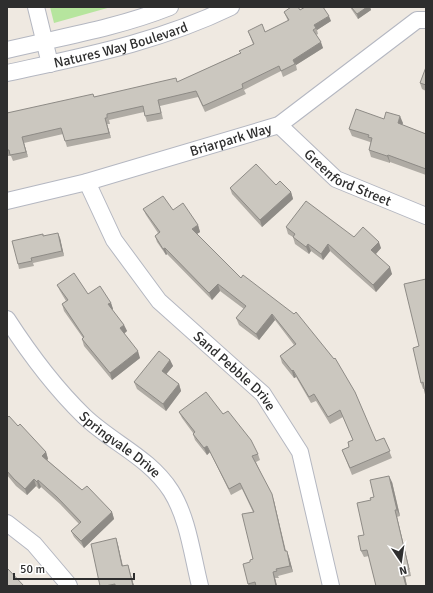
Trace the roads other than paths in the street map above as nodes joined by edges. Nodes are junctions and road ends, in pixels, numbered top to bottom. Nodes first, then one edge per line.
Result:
1 (36, 7) edge
2 (170, 7) edge
3 (231, 7) edge
4 (426, 20) edge
5 (44, 41) junction
6 (7, 50) edge
7 (50, 64) junction
8 (7, 73) edge
9 (279, 125) junction
10 (87, 182) junction
11 (7, 202) edge
12 (426, 216) edge
13 (7, 319) edge
14 (7, 523) edge
15 (69, 586) edge
16 (200, 586) edge
17 (331, 586) edge

1 - 5 street
2 - 5 street, Natures Way Boulevard
3 - 7 street, Natures Way Boulevard
4 - 9 street, Briarpark Way
5 - 6 street, Natures Way Boulevard
5 - 7 street
7 - 8 street, Natures Way Boulevard
9 - 10 street, Briarpark Way
9 - 12 street, Greenford Street
10 - 11 street, Briarpark Way
10 - 17 street, Sand Pebble Drive
13 - 16 street, Springvale Drive
14 - 15 street

